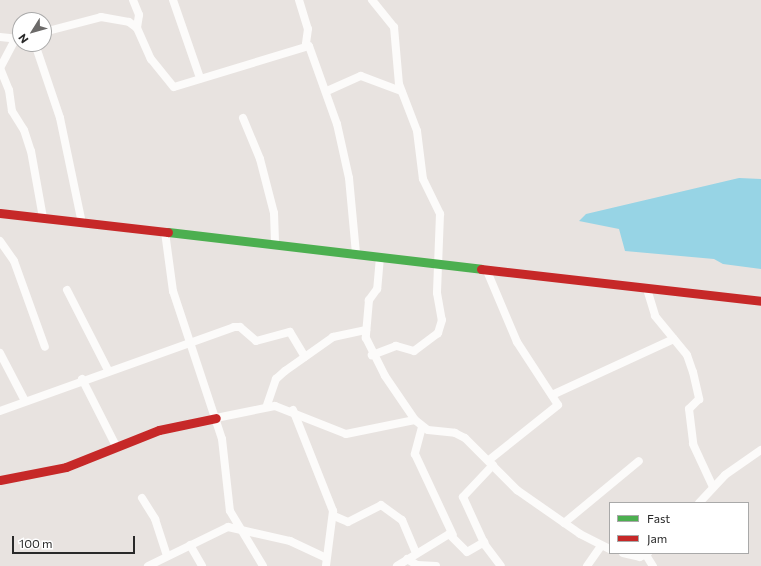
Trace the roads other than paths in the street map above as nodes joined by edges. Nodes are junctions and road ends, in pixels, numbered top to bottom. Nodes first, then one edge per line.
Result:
1 (133, 0) edge
2 (173, 0) edge
3 (299, 0) edge
4 (372, 0) edge
5 (137, 28) junction
6 (52, 30) edge
7 (0, 37) edge
8 (12, 38) edge
9 (306, 44) junction
10 (12, 49) edge
11 (37, 52) edge
12 (1, 72) edge
13 (200, 78) junction
14 (327, 91) junction
15 (401, 91) junction
16 (243, 118) dead end
17 (0, 213) edge
18 (43, 218) junction
19 (82, 223) junction
20 (166, 232) junction
21 (0, 242) edge
22 (274, 244) junction
23 (356, 254) junction
24 (380, 256) junction
25 (440, 266) junction
26 (487, 271) junction
27 (647, 289) junction
28 (67, 290) dead end
29 (761, 301) edge
30 (366, 330) junction
31 (674, 339) junction
32 (190, 342) junction
33 (45, 347) dead end
34 (0, 353) edge
35 (372, 355) junction
36 (304, 357) junction
37 (108, 370) junction
38 (82, 380) junction
39 (552, 395) junction
40 (25, 401) junction
41 (267, 405) junction
42 (293, 410) junction
43 (0, 411) edge
44 (216, 418) junction
45 (414, 420) junction
46 (422, 427) junction
47 (117, 448) junction
48 (761, 450) edge
49 (639, 461) dead end
50 (491, 463) junction
51 (0, 480) edge
52 (713, 487) junction
53 (142, 498) dead end
54 (700, 502) edge
55 (334, 516) junction
56 (564, 523) junction
57 (240, 530) junction
58 (453, 535) junction
59 (484, 542) junction
60 (190, 545) junction
61 (601, 546) junction
62 (609, 549) edge
63 (416, 553) junction
64 (647, 554) edge
65 (167, 556) junction
66 (324, 557) junction
67 (407, 559) junction
68 (148, 566) edge
69 (202, 566) edge
70 (263, 566) edge
71 (326, 566) edge
72 (397, 566) edge
73 (436, 566) edge
74 (501, 566) edge
75 (587, 566) edge
76 (653, 566) edge

1 - 5 street
2 - 13 street
3 - 9 street
4 - 15 street
5 - 6 street
5 - 13 street
7 - 8 street
9 - 13 street
9 - 14 street
10 - 12 street
11 - 19 street
12 - 18 street
14 - 15 street
14 - 23 street
15 - 25 street
16 - 22 street
17 - 18 street
18 - 19 street
19 - 20 street
20 - 22 street
20 - 32 street
21 - 33 street
22 - 23 street
23 - 24 street
24 - 25 street
24 - 30 street
25 - 26 street
25 - 35 street
26 - 27 street
26 - 39 street
27 - 29 street
27 - 31 street
28 - 37 street
30 - 35 street
30 - 36 street
31 - 39 street
31 - 52 street
32 - 36 street
32 - 37 street
32 - 44 street
34 - 40 street
35 - 45 street
36 - 41 street
37 - 38 street
38 - 40 street
38 - 47 street
39 - 50 street
40 - 43 street
41 - 42 street
41 - 44 street
42 - 45 street
42 - 55 street
44 - 47 street
44 - 57 street
45 - 46 street
46 - 50 street
46 - 58 street
47 - 51 street
48 - 52 street
49 - 56 street
50 - 56 street
50 - 59 street
52 - 54 street
53 - 65 street
55 - 63 street
55 - 66 street
56 - 61 street
57 - 60 street
57 - 66 street
57 - 70 street
58 - 59 street
58 - 63 street
59 - 74 street
60 - 65 street
60 - 69 street
61 - 62 street
61 - 75 street
63 - 67 street
64 - 76 street
65 - 68 street
66 - 71 street
67 - 72 street
67 - 73 street

